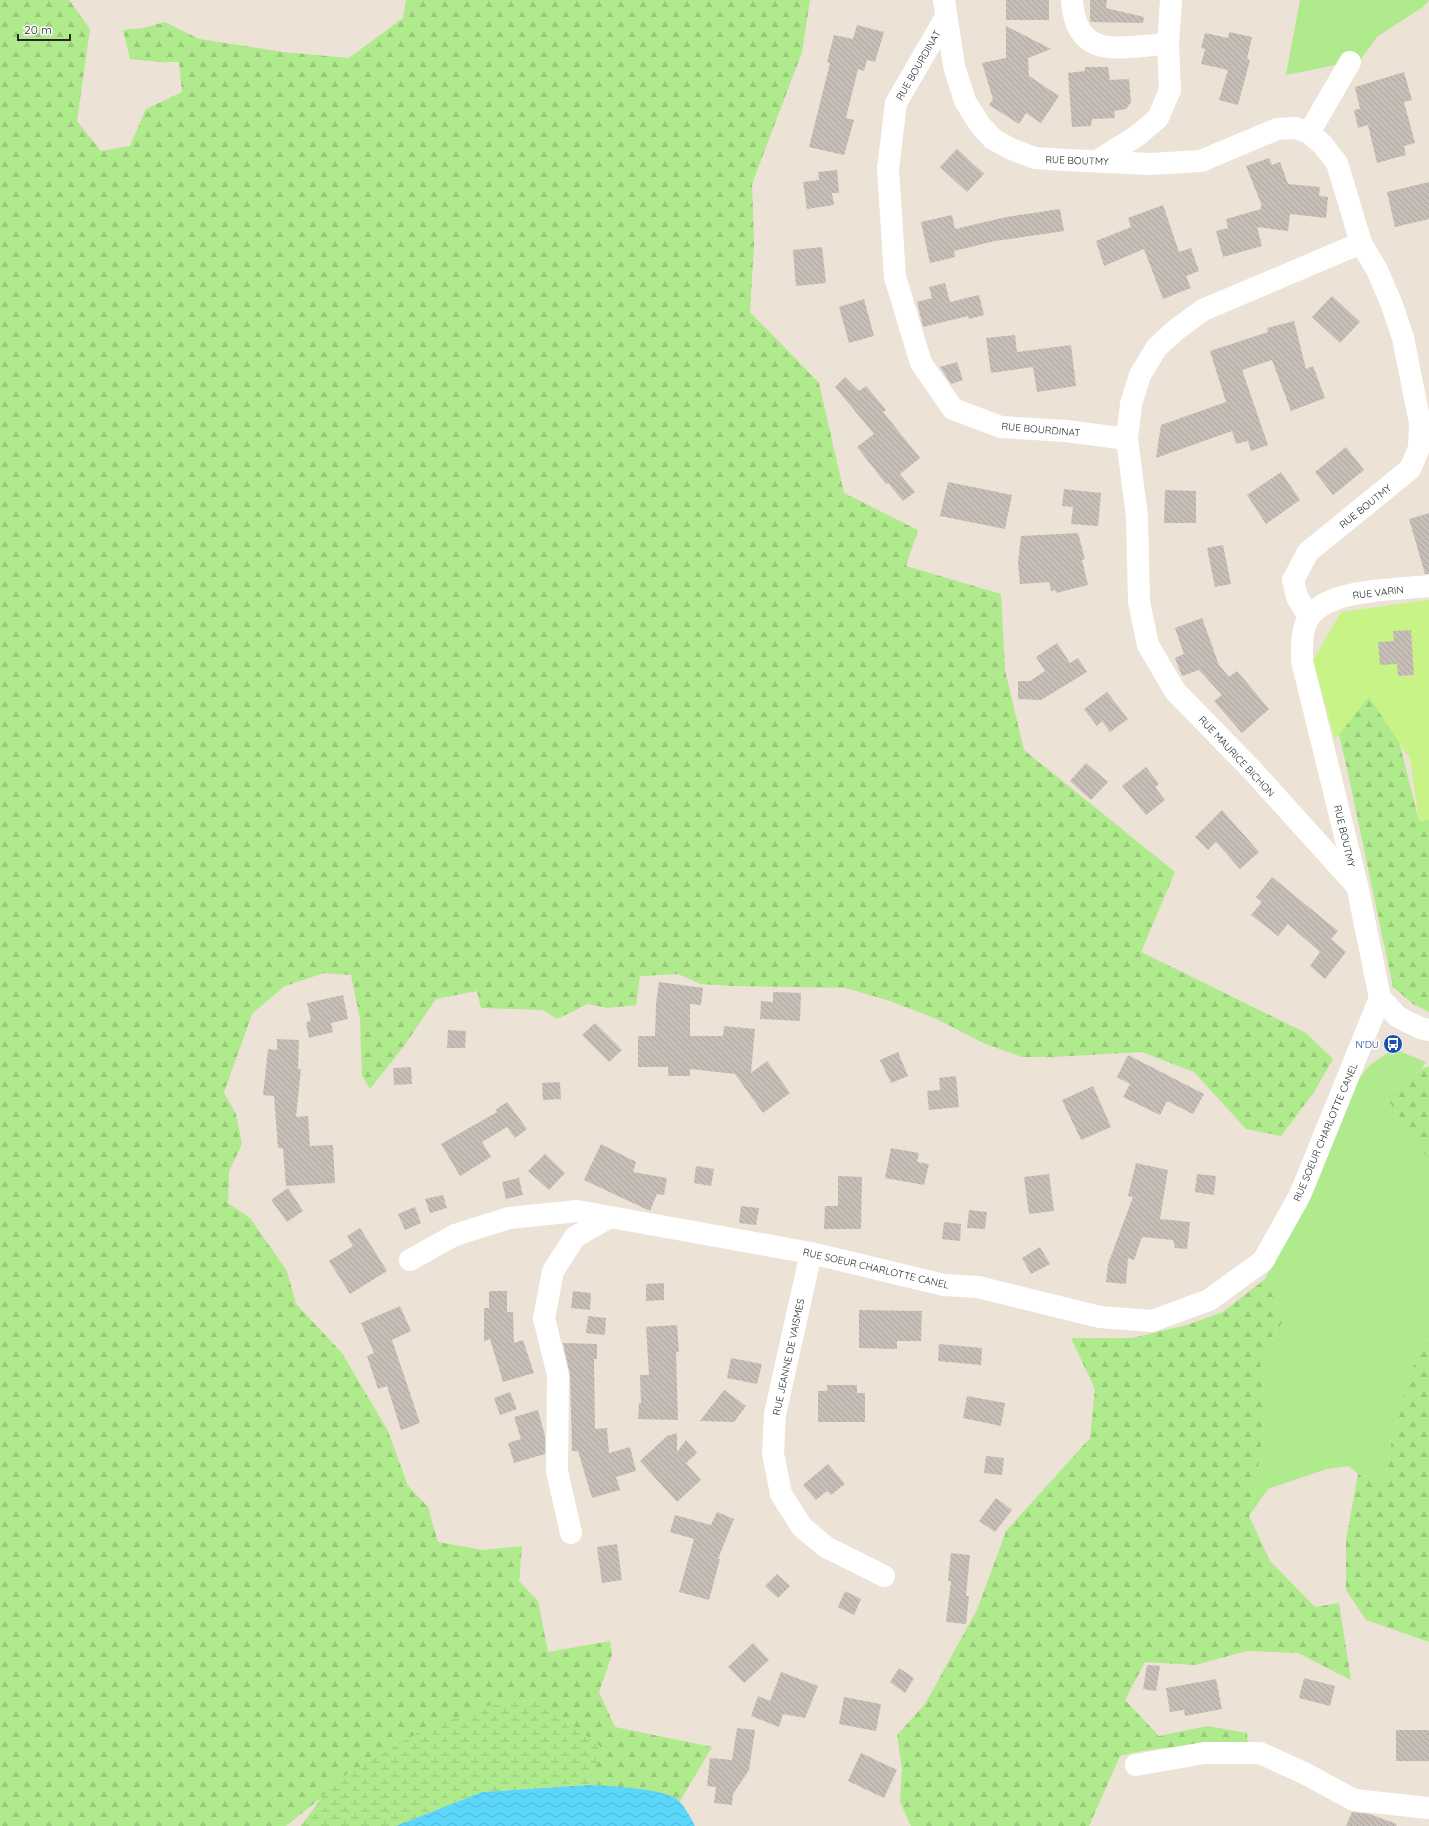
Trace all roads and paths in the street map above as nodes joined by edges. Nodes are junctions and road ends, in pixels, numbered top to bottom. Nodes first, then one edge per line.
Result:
1 (1072, 0) edge
2 (1171, 0) edge
3 (945, 9) edge
4 (1168, 44) junction
5 (1350, 62) dead end
6 (1309, 133) junction
7 (1097, 161) junction
8 (1360, 244) junction
9 (1128, 439) junction
10 (1429, 586) edge
11 (1310, 617) junction
12 (1357, 885) junction
13 (1380, 998) junction
14 (1429, 1030) edge
15 (610, 1217) junction
16 (811, 1253) junction
17 (410, 1260) dead end
18 (570, 1533) dead end
19 (884, 1576) dead end
20 (1136, 1765) dead end
21 (1429, 1808) edge

1 - 4 street
2 - 4 street
3 - 7 street, RUE BOUTMY
3 - 9 street, RUE BOURDINAT
4 - 7 street
5 - 6 street
6 - 7 street, RUE BOUTMY
6 - 8 street, RUE BOUTMY
8 - 9 street
8 - 11 street, RUE BOUTMY
9 - 12 street, RUE MAURICE BICHON
10 - 11 street, RUE VARIN
11 - 12 street, RUE BOUTMY
12 - 13 street
13 - 14 street
13 - 16 street, RUE SOEUR CHARLOTTE CANEL
15 - 16 street, RUE SOEUR CHARLOTTE CANEL
15 - 17 street, RUE SOEUR CHARLOTTE CANEL
15 - 18 street
16 - 19 street, RUE JEANNE DE VAISMES
20 - 21 street

